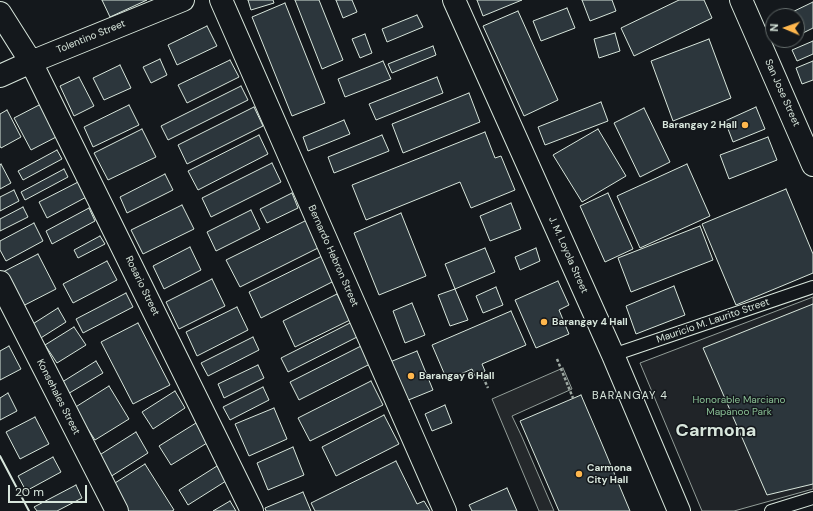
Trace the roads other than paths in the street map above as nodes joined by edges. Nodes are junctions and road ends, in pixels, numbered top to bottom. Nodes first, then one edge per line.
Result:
1 (183, 0) edge
2 (221, 0) edge
3 (454, 0) edge
4 (741, 0) edge
5 (0, 13) edge
6 (31, 62) junction
7 (0, 76) edge
8 (813, 165) edge
9 (0, 282) edge
10 (813, 287) edge
11 (613, 355) junction
12 (813, 498) edge
13 (117, 511) edge
14 (252, 511) edge
15 (445, 511) edge
16 (679, 511) edge
17 (771, 511) edge

1 - 6 street, Tolentino Street
2 - 15 street, Bernardo Hebron Street
3 - 11 street, J. M. Loyola Street
4 - 8 street, San Jose Street
5 - 6 street, Rosario Street
6 - 7 street, Tolentino Street
6 - 14 street, Rosario Street
9 - 13 street, Konsehales Street
10 - 11 lane, Mauricio M. Laurito Street
11 - 16 street, J. M. Loyola Street
12 - 17 lane

